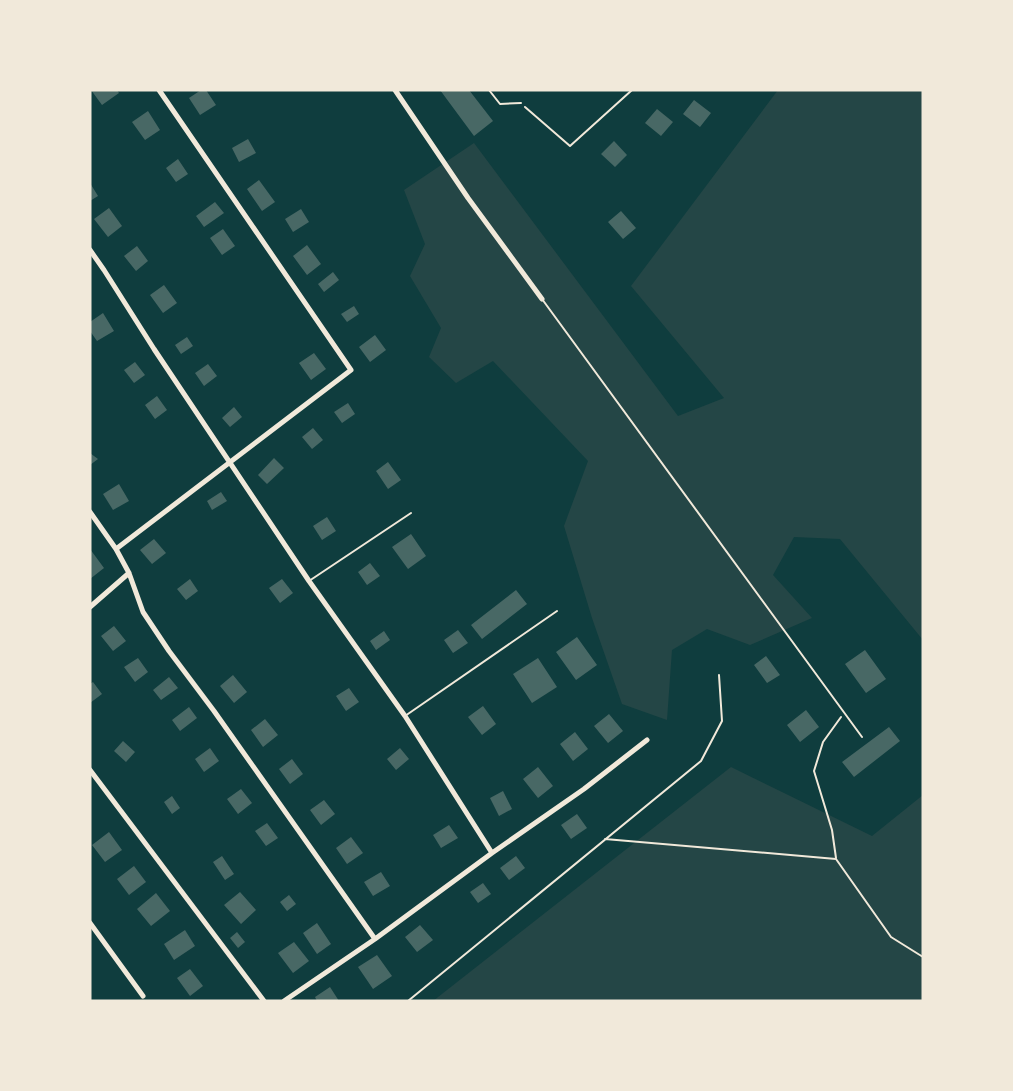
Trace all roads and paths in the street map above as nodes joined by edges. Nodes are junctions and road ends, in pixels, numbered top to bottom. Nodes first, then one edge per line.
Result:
1 (159, 90) edge
2 (395, 90) edge
3 (489, 90) edge
4 (632, 90) edge
5 (521, 103) joint
6 (90, 250) edge
7 (542, 299) joint
8 (230, 463) junction
9 (90, 512) edge
10 (411, 513) dead end
11 (116, 549) junction
12 (129, 573) junction
13 (309, 581) junction
14 (90, 607) edge
15 (556, 612) dead end
16 (719, 675) dead end
17 (844, 713) junction
18 (405, 716) junction
19 (862, 737) dead end
20 (647, 741) dead end
21 (90, 770) edge
22 (605, 839) junction
23 (492, 853) junction
24 (836, 859) junction
25 (90, 923) edge
26 (375, 939) junction
27 (923, 957) edge
28 (143, 996) dead end
29 (264, 1001) edge
30 (284, 1001) edge
31 (408, 1001) edge

1 - 8 street
2 - 7 street
3 - 5 lane
4 - 5 path
6 - 8 street
7 - 17 lane
8 - 11 street
8 - 13 street
9 - 11 street
10 - 13 lane
11 - 12 street
12 - 14 street
12 - 26 street
13 - 18 street
15 - 18 lane
16 - 22 path
17 - 19 lane
17 - 24 path
18 - 23 street
20 - 23 street
21 - 29 street
22 - 24 path
22 - 31 path
23 - 26 street
24 - 27 path
25 - 28 street
26 - 30 street

